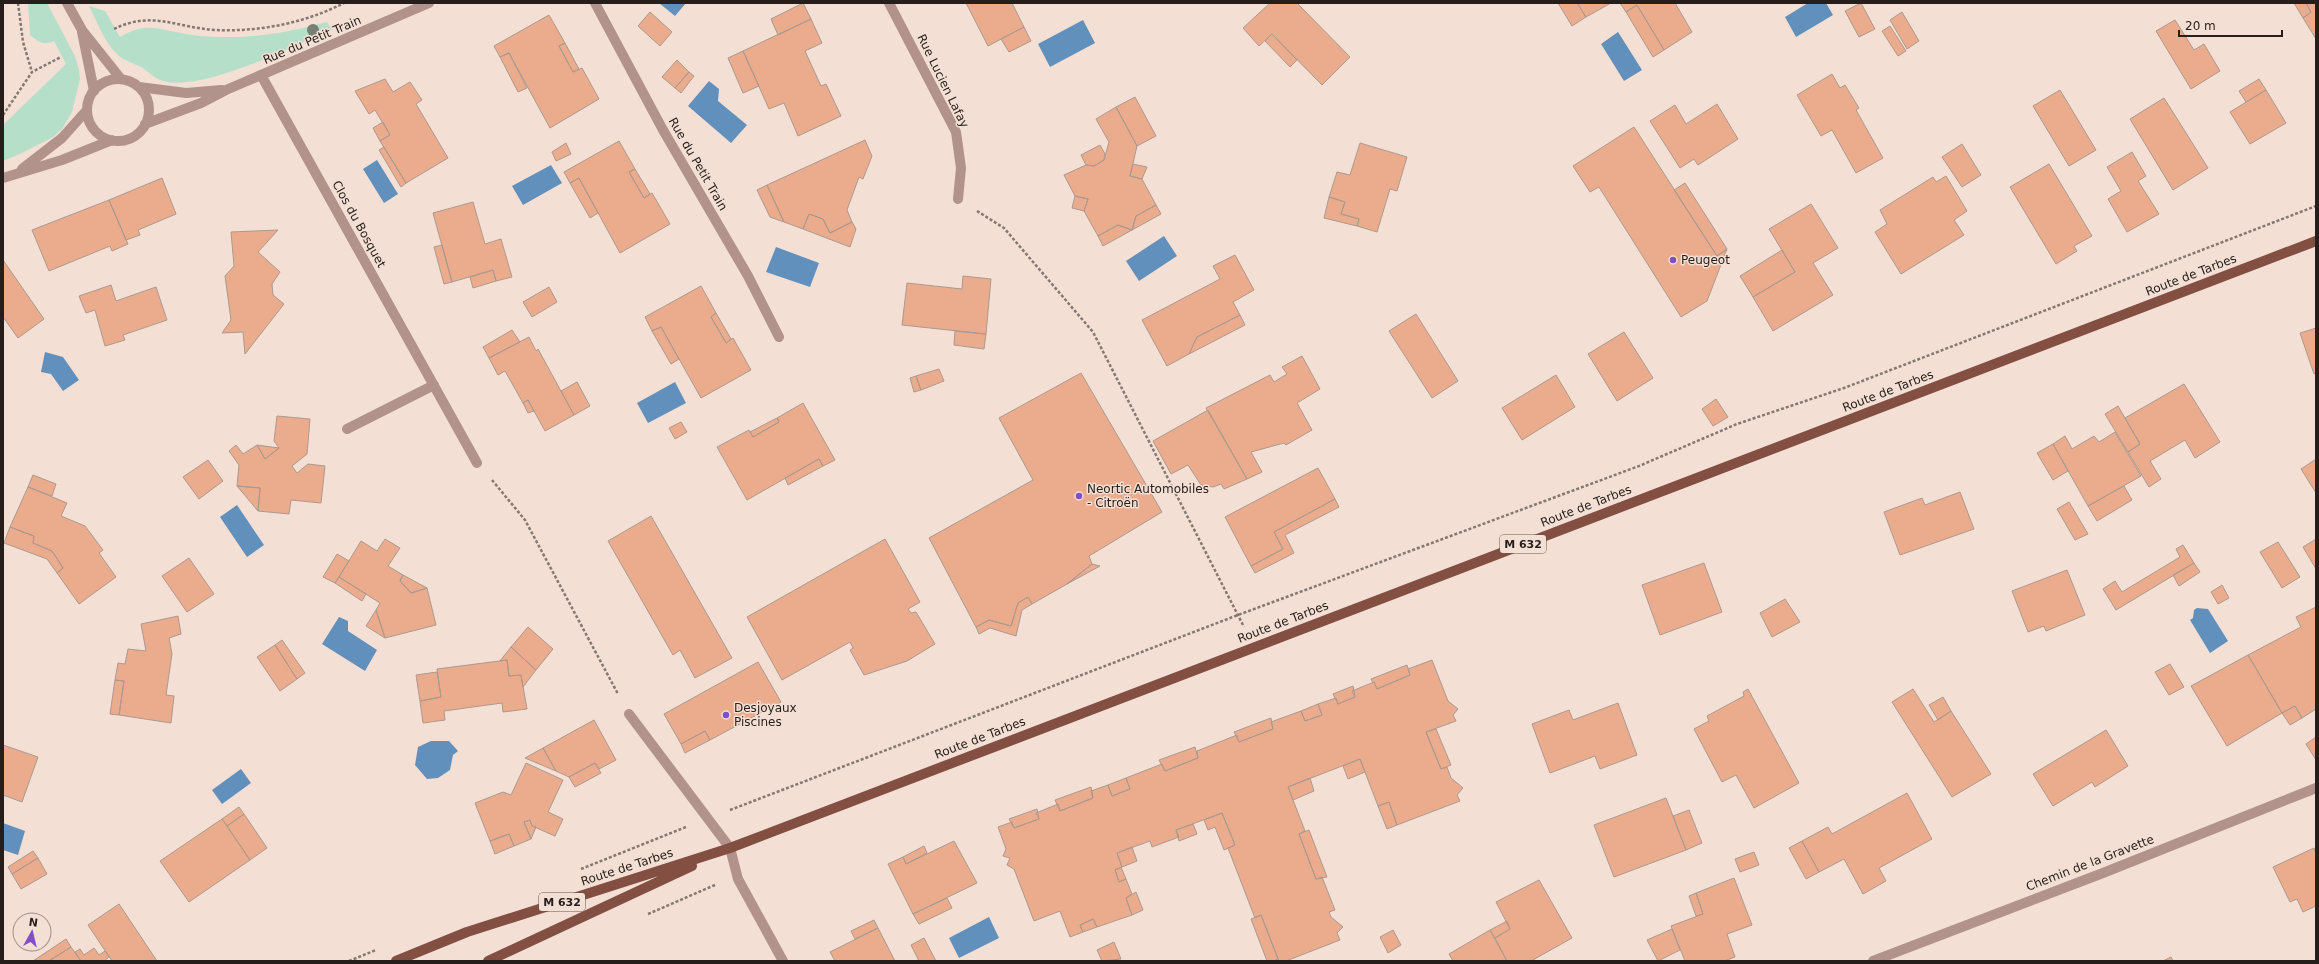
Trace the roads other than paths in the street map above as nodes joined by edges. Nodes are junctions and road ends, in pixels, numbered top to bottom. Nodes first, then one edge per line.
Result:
1 (67, 3) edge
2 (429, 3) edge
3 (595, 3) edge
4 (889, 3) edge
5 (82, 30) junction
6 (261, 75) junction
7 (121, 79) junction
8 (139, 87) junction
9 (226, 90) junction
10 (94, 91) junction
11 (87, 110) junction
12 (145, 124) junction
13 (112, 140) junction
14 (19, 172) junction
15 (3, 178) edge
16 (958, 199) road end
17 (2316, 241) edge
18 (779, 337) dead end
19 (434, 385) junction
20 (347, 429) dead end
21 (477, 463) road end
22 (629, 714) road end
23 (2316, 788) edge
24 (730, 848) junction
25 (396, 961) edge
26 (488, 961) edge
27 (783, 961) edge
28 (1873, 961) edge

1 - 5 street
2 - 6 street, Rue du Petit Train
3 - 18 street, Rue du Petit Train
4 - 16 street, Rue Lucien Lafay
5 - 7 street
5 - 10 street
6 - 9 street, Rue du Petit Train
6 - 19 street, Clos du Bosquet
7 - 8 street
7 - 10 street
8 - 9 street, Rue du Petit Train
8 - 12 street
9 - 12 street, Rue du Petit Train
10 - 11 street
11 - 13 street
11 - 14 street
12 - 13 street
13 - 14 street
14 - 15 street
17 - 24 main road, Route de Tarbes / M 632
19 - 20 street
19 - 21 street, Clos du Bosquet
22 - 24 street
23 - 28 street, Chemin de la Gravette
24 - 25 main road, Route de Tarbes / M 632
24 - 26 main road, Route de Tarbes / M 632
24 - 27 street

